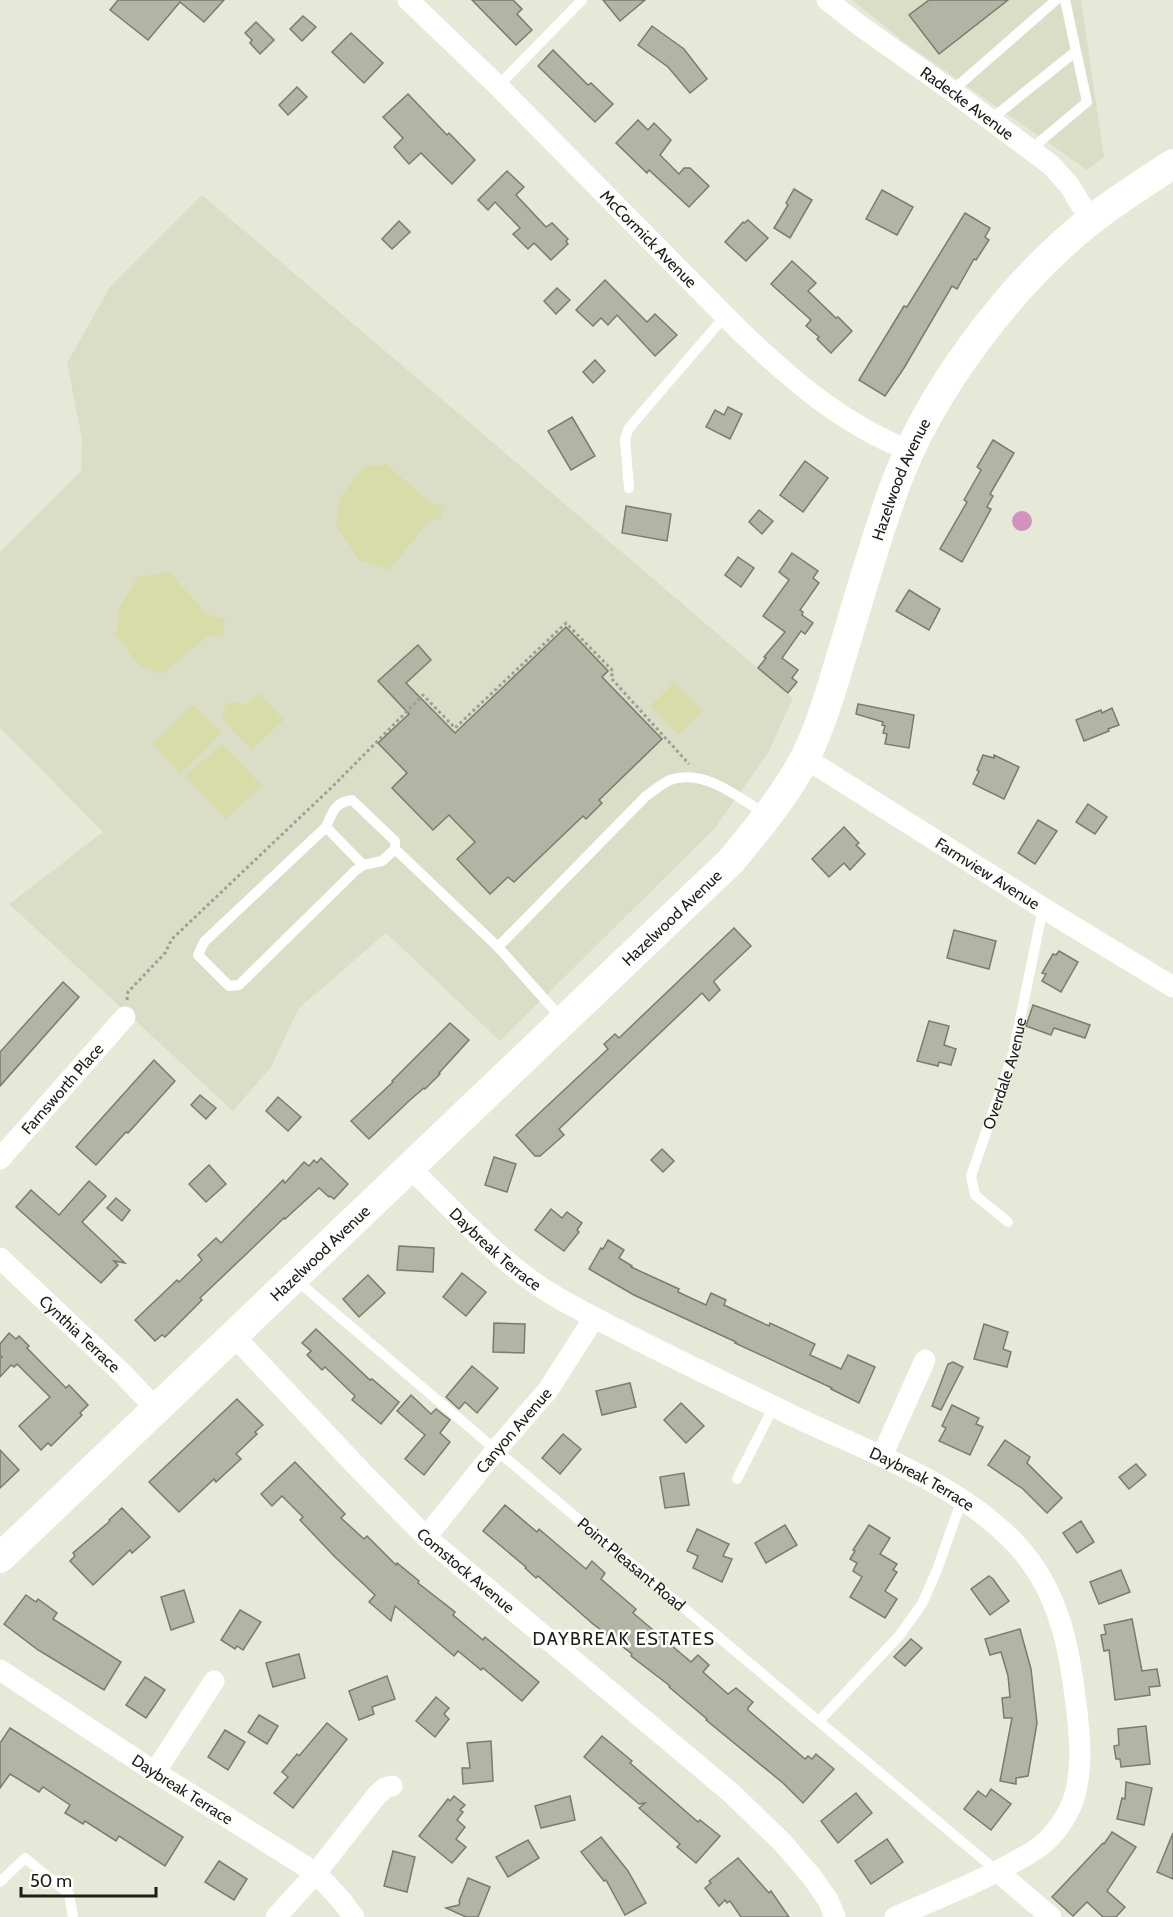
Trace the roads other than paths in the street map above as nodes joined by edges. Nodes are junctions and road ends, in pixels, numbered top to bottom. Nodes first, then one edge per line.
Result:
1 (582, 0) edge
2 (1065, 0) edge
3 (833, 1) edge
4 (1049, 2) edge
5 (419, 4) edge
6 (1075, 52) junction
7 (498, 86) junction
8 (952, 91) junction
9 (990, 120) junction
10 (1031, 149) junction
11 (1173, 164) edge
12 (1091, 221) junction
13 (726, 315) junction
14 (910, 451) junction
15 (629, 488) dead end
16 (805, 758) junction
17 (768, 816) junction
18 (326, 826) junction
19 (395, 849) junction
20 (363, 865) junction
21 (1042, 908) junction
22 (498, 947) junction
23 (1173, 987) edge
24 (125, 1017) road end
25 (563, 1020) junction
26 (0, 1159) edge
27 (410, 1168) junction
28 (1008, 1222) dead end
29 (0, 1258) edge
30 (295, 1279) junction
31 (594, 1318) junction
32 (234, 1336) junction
33 (926, 1360) dead end
34 (774, 1406) junction
35 (157, 1410) junction
36 (496, 1450) junction
37 (882, 1456) junction
38 (737, 1479) dead end
39 (962, 1499) junction
40 (426, 1537) junction
41 (0, 1558) edge
42 (0, 1670) edge
43 (214, 1681) dead end
44 (820, 1720) junction
45 (155, 1772) junction
46 (392, 1786) dead end
47 (998, 1872) junction
48 (316, 1873) junction
49 (0, 1882) edge
50 (74, 1917) edge
51 (276, 1917) edge
52 (354, 1917) edge
53 (835, 1917) edge
54 (895, 1917) edge
55 (1051, 1917) edge

1 - 7 lane
2 - 6 lane
3 - 8 street, Radecke Avenue
4 - 8 lane
5 - 7 street, McCormick Avenue
6 - 9 lane
6 - 10 lane
7 - 13 street, McCormick Avenue
8 - 9 street, Radecke Avenue
9 - 10 street, Radecke Avenue
10 - 12 street, Radecke Avenue
11 - 12 street, Hazelwood Avenue
12 - 14 street, Hazelwood Avenue
13 - 14 street, McCormick Avenue
13 - 15 lane
14 - 16 street, Hazelwood Avenue
16 - 17 street, Hazelwood Avenue
16 - 21 street, Farmview Avenue
17 - 22 lane
17 - 25 street, Hazelwood Avenue
18 - 19 lane
18 - 20 lane
18 - 20 lane
19 - 20 lane
19 - 22 lane
21 - 23 street, Farmview Avenue
21 - 28 lane, Overdale Avenue
22 - 25 lane
24 - 26 street, Farnsworth Place
25 - 27 street, Hazelwood Avenue
27 - 30 street, Hazelwood Avenue
27 - 31 street, Daybreak Terrace
29 - 35 street, Cynthia Terrace
30 - 32 street, Hazelwood Avenue
30 - 36 lane, Point Pleasant Road
31 - 34 street, Daybreak Terrace
31 - 36 street, Canyon Avenue
32 - 35 street, Hazelwood Avenue
32 - 40 street, Comstock Avenue
33 - 37 street
34 - 37 street, Daybreak Terrace
34 - 38 lane
35 - 41 street, Hazelwood Avenue
36 - 40 street, Canyon Avenue
36 - 44 lane, Point Pleasant Road
37 - 39 street, Daybreak Terrace
39 - 44 lane
39 - 47 street, Daybreak Terrace
40 - 53 street, Comstock Avenue
42 - 45 street, Daybreak Terrace
43 - 45 street
44 - 47 lane, Point Pleasant Road
45 - 48 street, Daybreak Terrace
46 - 48 street
47 - 54 street, Daybreak Terrace
47 - 55 street, Point Pleasant Road
48 - 51 street
48 - 52 street, Daybreak Terrace
49 - 50 lane

